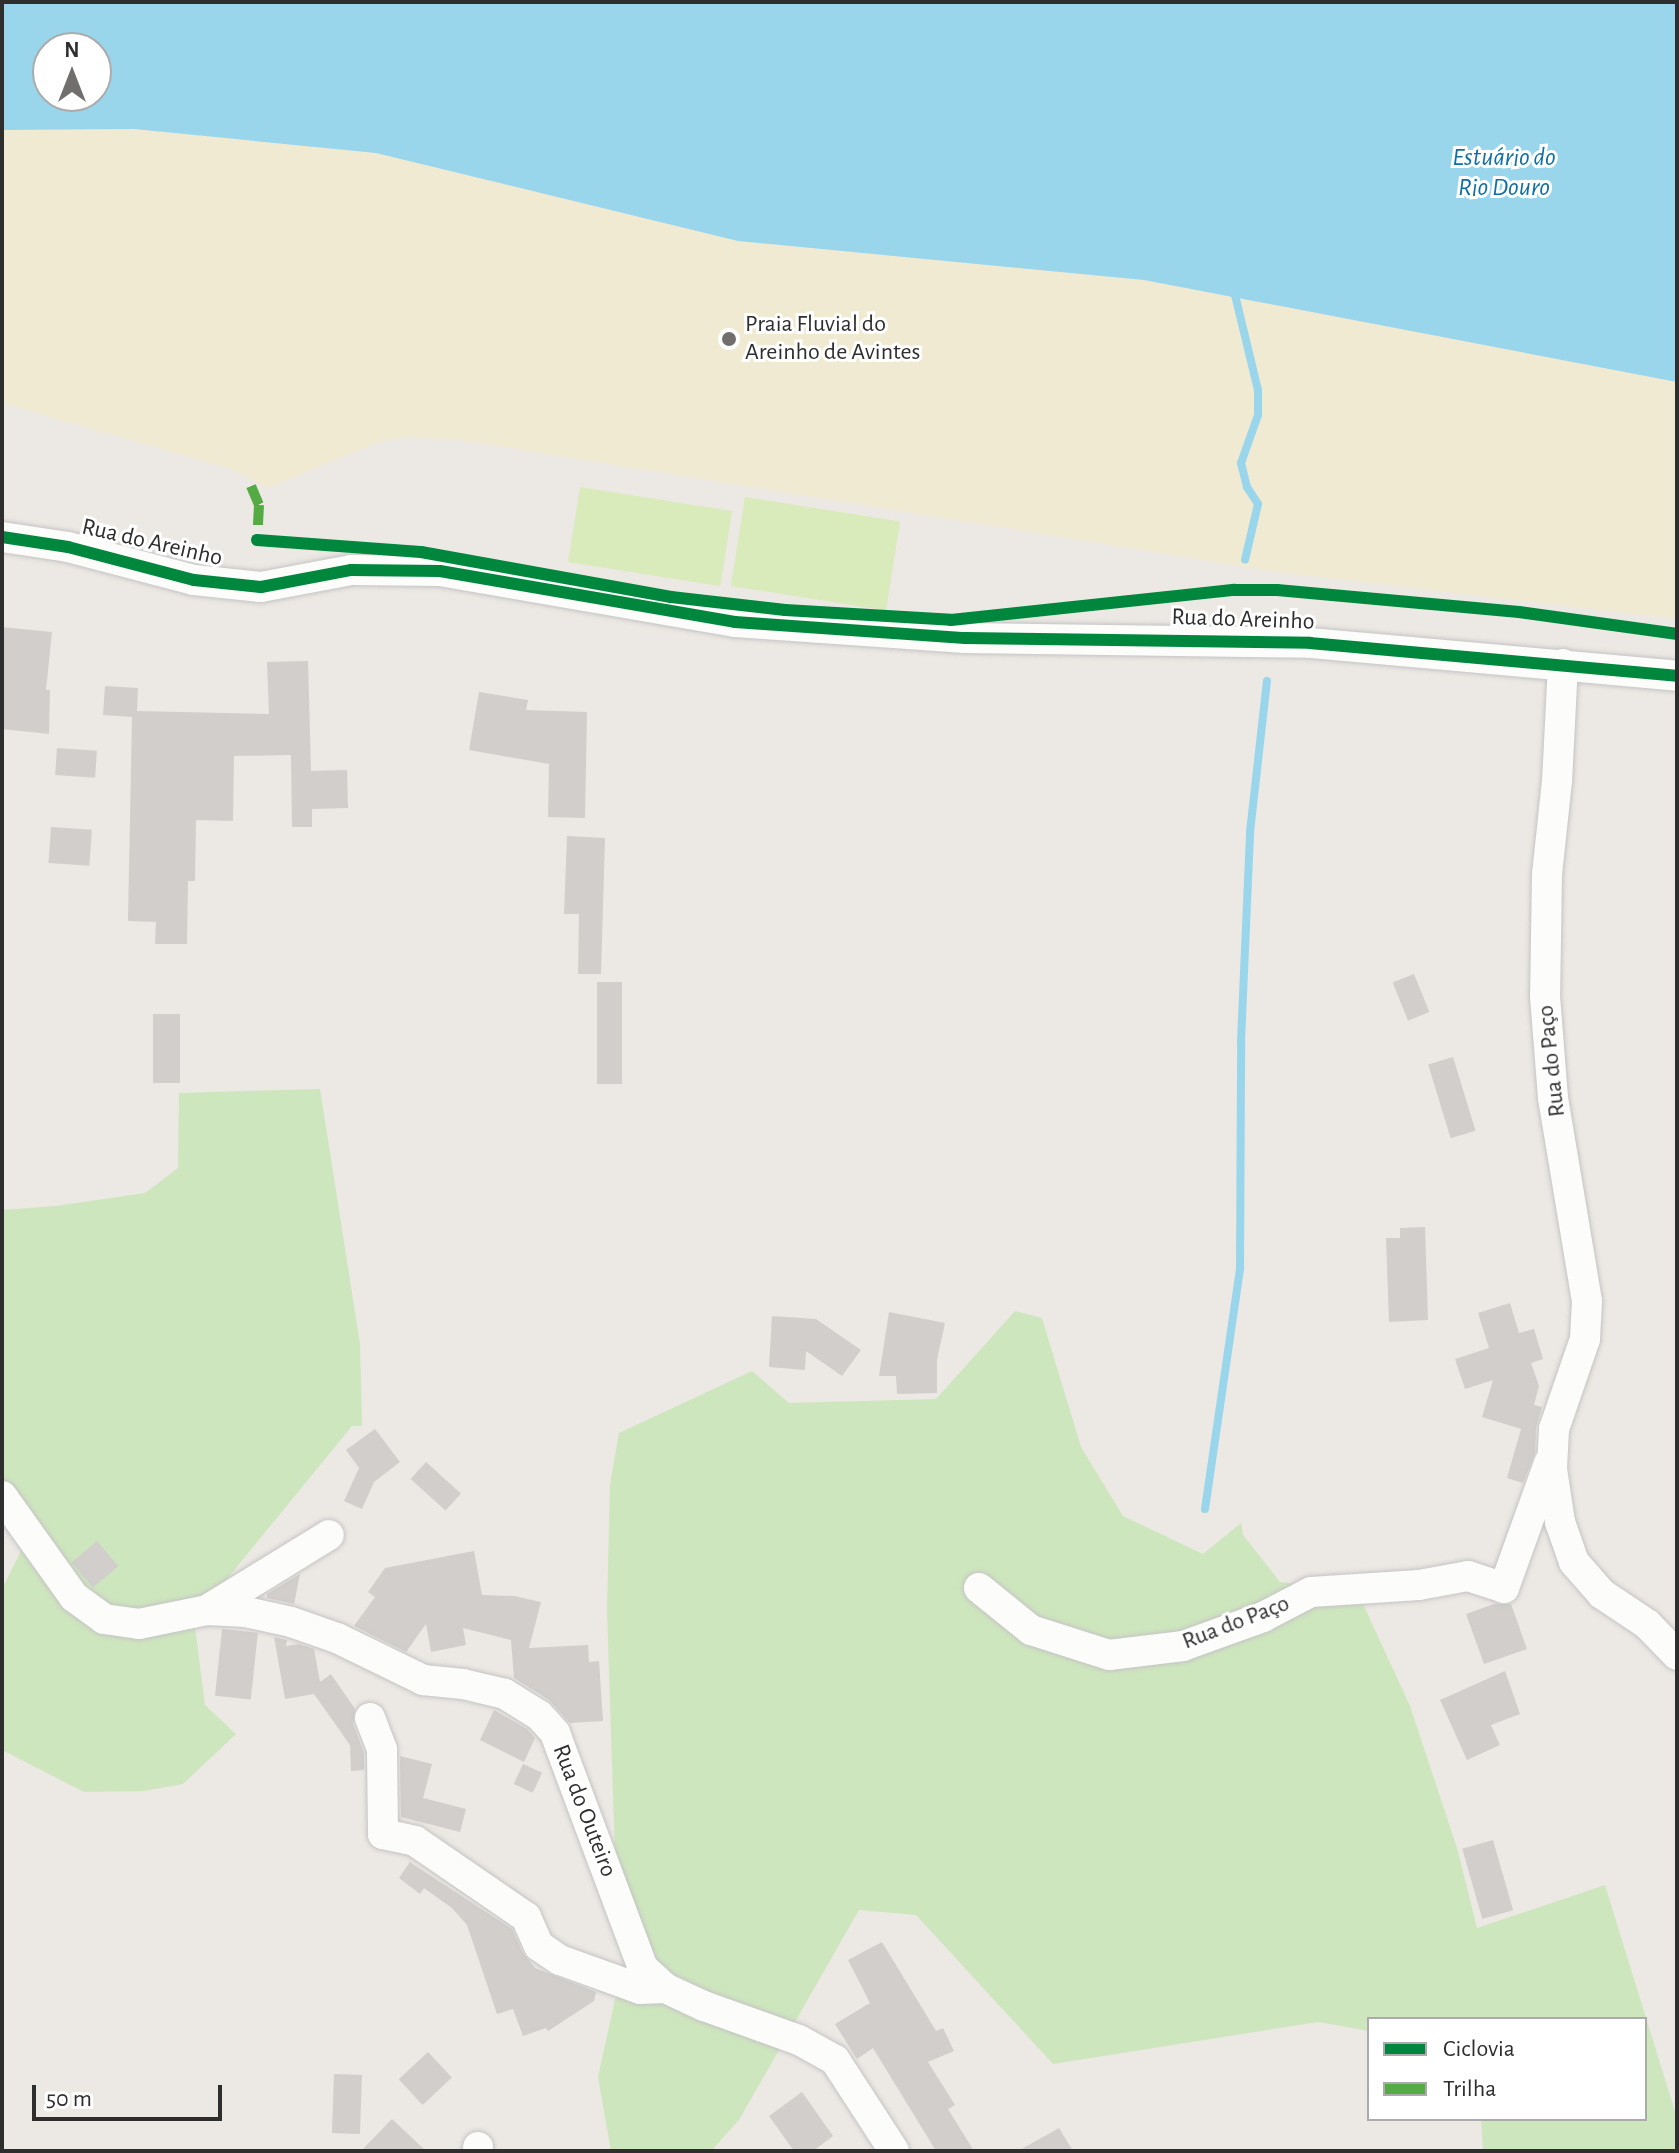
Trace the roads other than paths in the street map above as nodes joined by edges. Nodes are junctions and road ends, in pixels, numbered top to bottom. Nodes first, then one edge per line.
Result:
1 (2, 537) edge
2 (1563, 664) junction
3 (1677, 676) edge
4 (1553, 1450) junction
5 (2, 1496) edge
6 (329, 1535) dead end
7 (979, 1588) dead end
8 (207, 1610) junction
9 (1677, 1655) edge
10 (370, 1718) dead end
11 (665, 1988) junction
12 (894, 2151) edge

1 - 2 street, Rua do Areinho
2 - 3 street, Rua do Areinho
2 - 4 street, Rua do Paço
4 - 7 street, Rua do Paço
4 - 9 street, Rua do Paço
5 - 8 street, Rua do Outeiro
6 - 8 street
8 - 11 street, Rua do Outeiro
10 - 11 street, Rua do Outeiro
11 - 12 street, Rua do Outeiro

